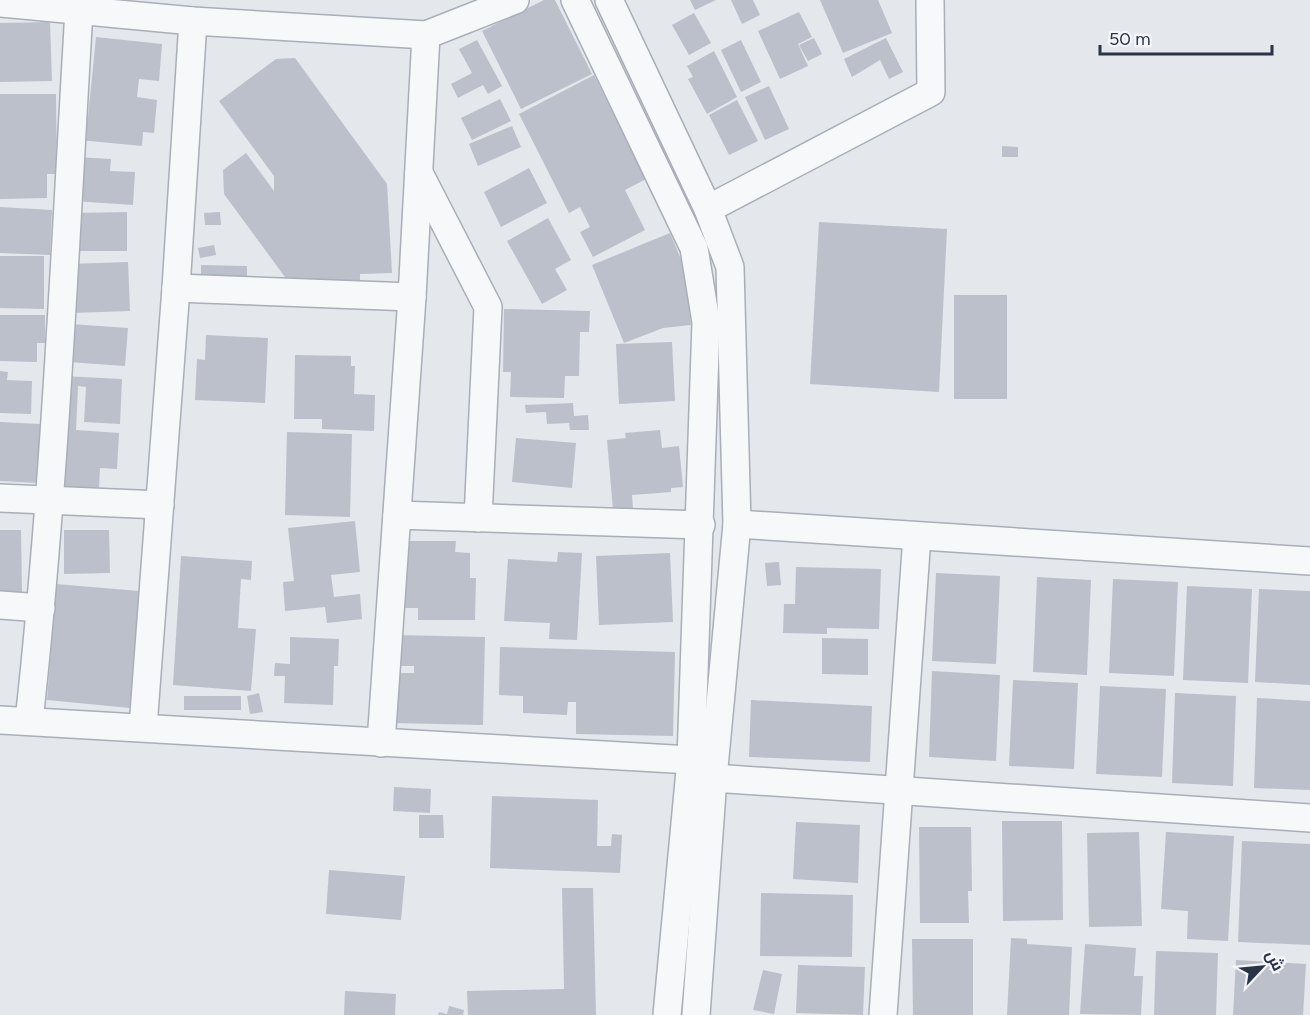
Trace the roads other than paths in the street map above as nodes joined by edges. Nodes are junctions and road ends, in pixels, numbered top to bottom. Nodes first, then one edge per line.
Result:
1 (515, 0) edge
2 (575, 0) edge
3 (609, 0) edge
4 (930, 0) edge
5 (0, 3) edge
6 (79, 10) junction
7 (193, 21) junction
8 (426, 35) junction
9 (419, 172) junction
10 (708, 209) junction
11 (176, 288) junction
12 (412, 297) junction
13 (0, 498) edge
14 (50, 501) junction
15 (160, 505) junction
16 (397, 515) junction
17 (478, 518) junction
18 (737, 524) junction
19 (700, 525) junction
20 (917, 536) junction
21 (1310, 561) edge
22 (0, 606) edge
23 (41, 608) junction
24 (0, 720) edge
25 (29, 722) junction
26 (143, 727) junction
27 (381, 743) junction
28 (691, 760) junction
29 (713, 778) junction
30 (899, 790) junction
31 (1310, 818) edge
32 (667, 1015) edge
33 (696, 1015) edge
34 (883, 1015) edge

1 - 8 street
2 - 19 street
3 - 10 street
4 - 10 street
5 - 6 street
6 - 7 street
6 - 14 street
7 - 8 street
7 - 11 street
8 - 9 street
9 - 12 street
9 - 17 street
10 - 18 street
11 - 12 street
11 - 15 street
12 - 16 street
13 - 14 street
14 - 15 street
14 - 23 street
15 - 26 street
16 - 17 street
16 - 27 street
17 - 19 street
18 - 20 street
18 - 29 street
19 - 28 street
20 - 21 street
20 - 30 street
22 - 23 street
23 - 25 street
24 - 25 street
25 - 26 street
26 - 27 street
27 - 28 street
28 - 32 street
29 - 30 street
29 - 33 street
30 - 31 street
30 - 34 street

